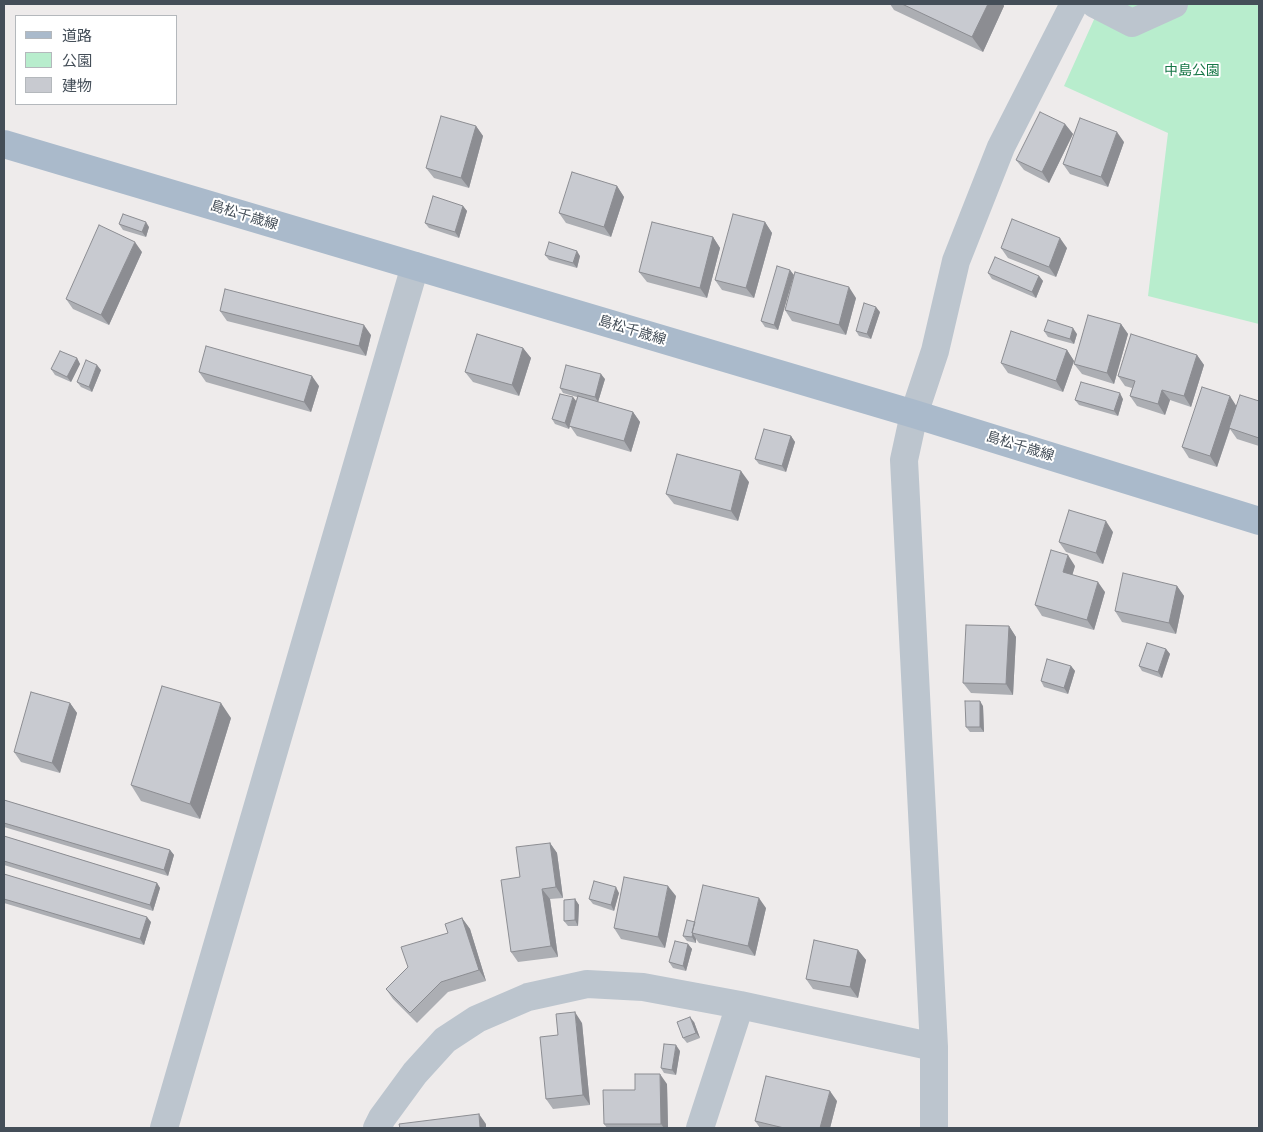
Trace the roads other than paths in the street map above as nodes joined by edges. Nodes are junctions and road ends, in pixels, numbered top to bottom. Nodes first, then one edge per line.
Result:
1 (1074, 4) edge
2 (1096, 4) edge
3 (1174, 4) edge
4 (4, 144) edge
5 (415, 266) junction
6 (914, 414) junction
7 (1259, 521) edge
8 (740, 1005) junction
9 (934, 1048) junction
10 (164, 1128) edge
11 (377, 1128) edge
12 (700, 1128) edge
13 (934, 1128) edge

1 - 6 street
2 - 3 street
4 - 5 main road, 島松千歳線
5 - 6 main road, 島松千歳線
5 - 10 street
6 - 7 main road, 島松千歳線
6 - 9 street
8 - 9 street
8 - 11 street
8 - 12 street
9 - 13 street

